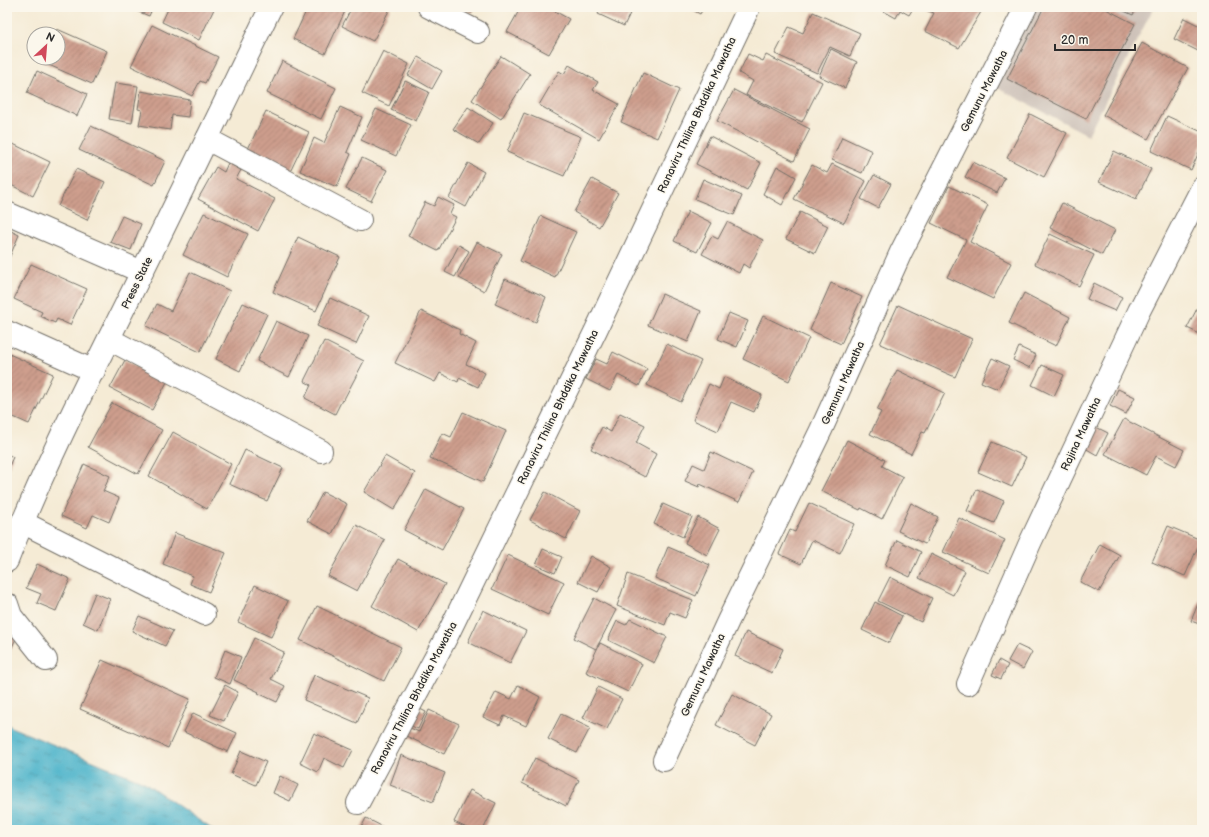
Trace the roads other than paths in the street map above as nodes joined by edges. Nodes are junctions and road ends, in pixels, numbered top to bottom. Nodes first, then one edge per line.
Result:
1 (270, 7) edge
2 (429, 7) edge
3 (748, 7) edge
4 (1026, 7) edge
5 (478, 32) dead end
6 (207, 139) junction
7 (1202, 188) edge
8 (7, 213) edge
9 (360, 220) dead end
10 (142, 272) junction
11 (7, 332) edge
12 (109, 339) junction
13 (94, 371) junction
14 (321, 451) dead end
15 (22, 522) junction
16 (7, 561) edge
17 (8, 612) edge
18 (204, 614) dead end
19 (46, 660) dead end
20 (968, 684) dead end
21 (664, 760) dead end
22 (358, 803) dead end

1 - 6 street, Press State
2 - 5 street
3 - 22 street, Ranaviru Thilina Bhddika Mawatha
4 - 21 street, Gemunu Mawatha
6 - 9 street
6 - 10 street, Press State
7 - 20 street, Rajina Mawatha
8 - 10 street
10 - 12 street, Press State
11 - 13 street
12 - 13 street, Press State
12 - 14 street
13 - 15 street, Press State
15 - 16 street, Press State
15 - 18 street
17 - 19 street

